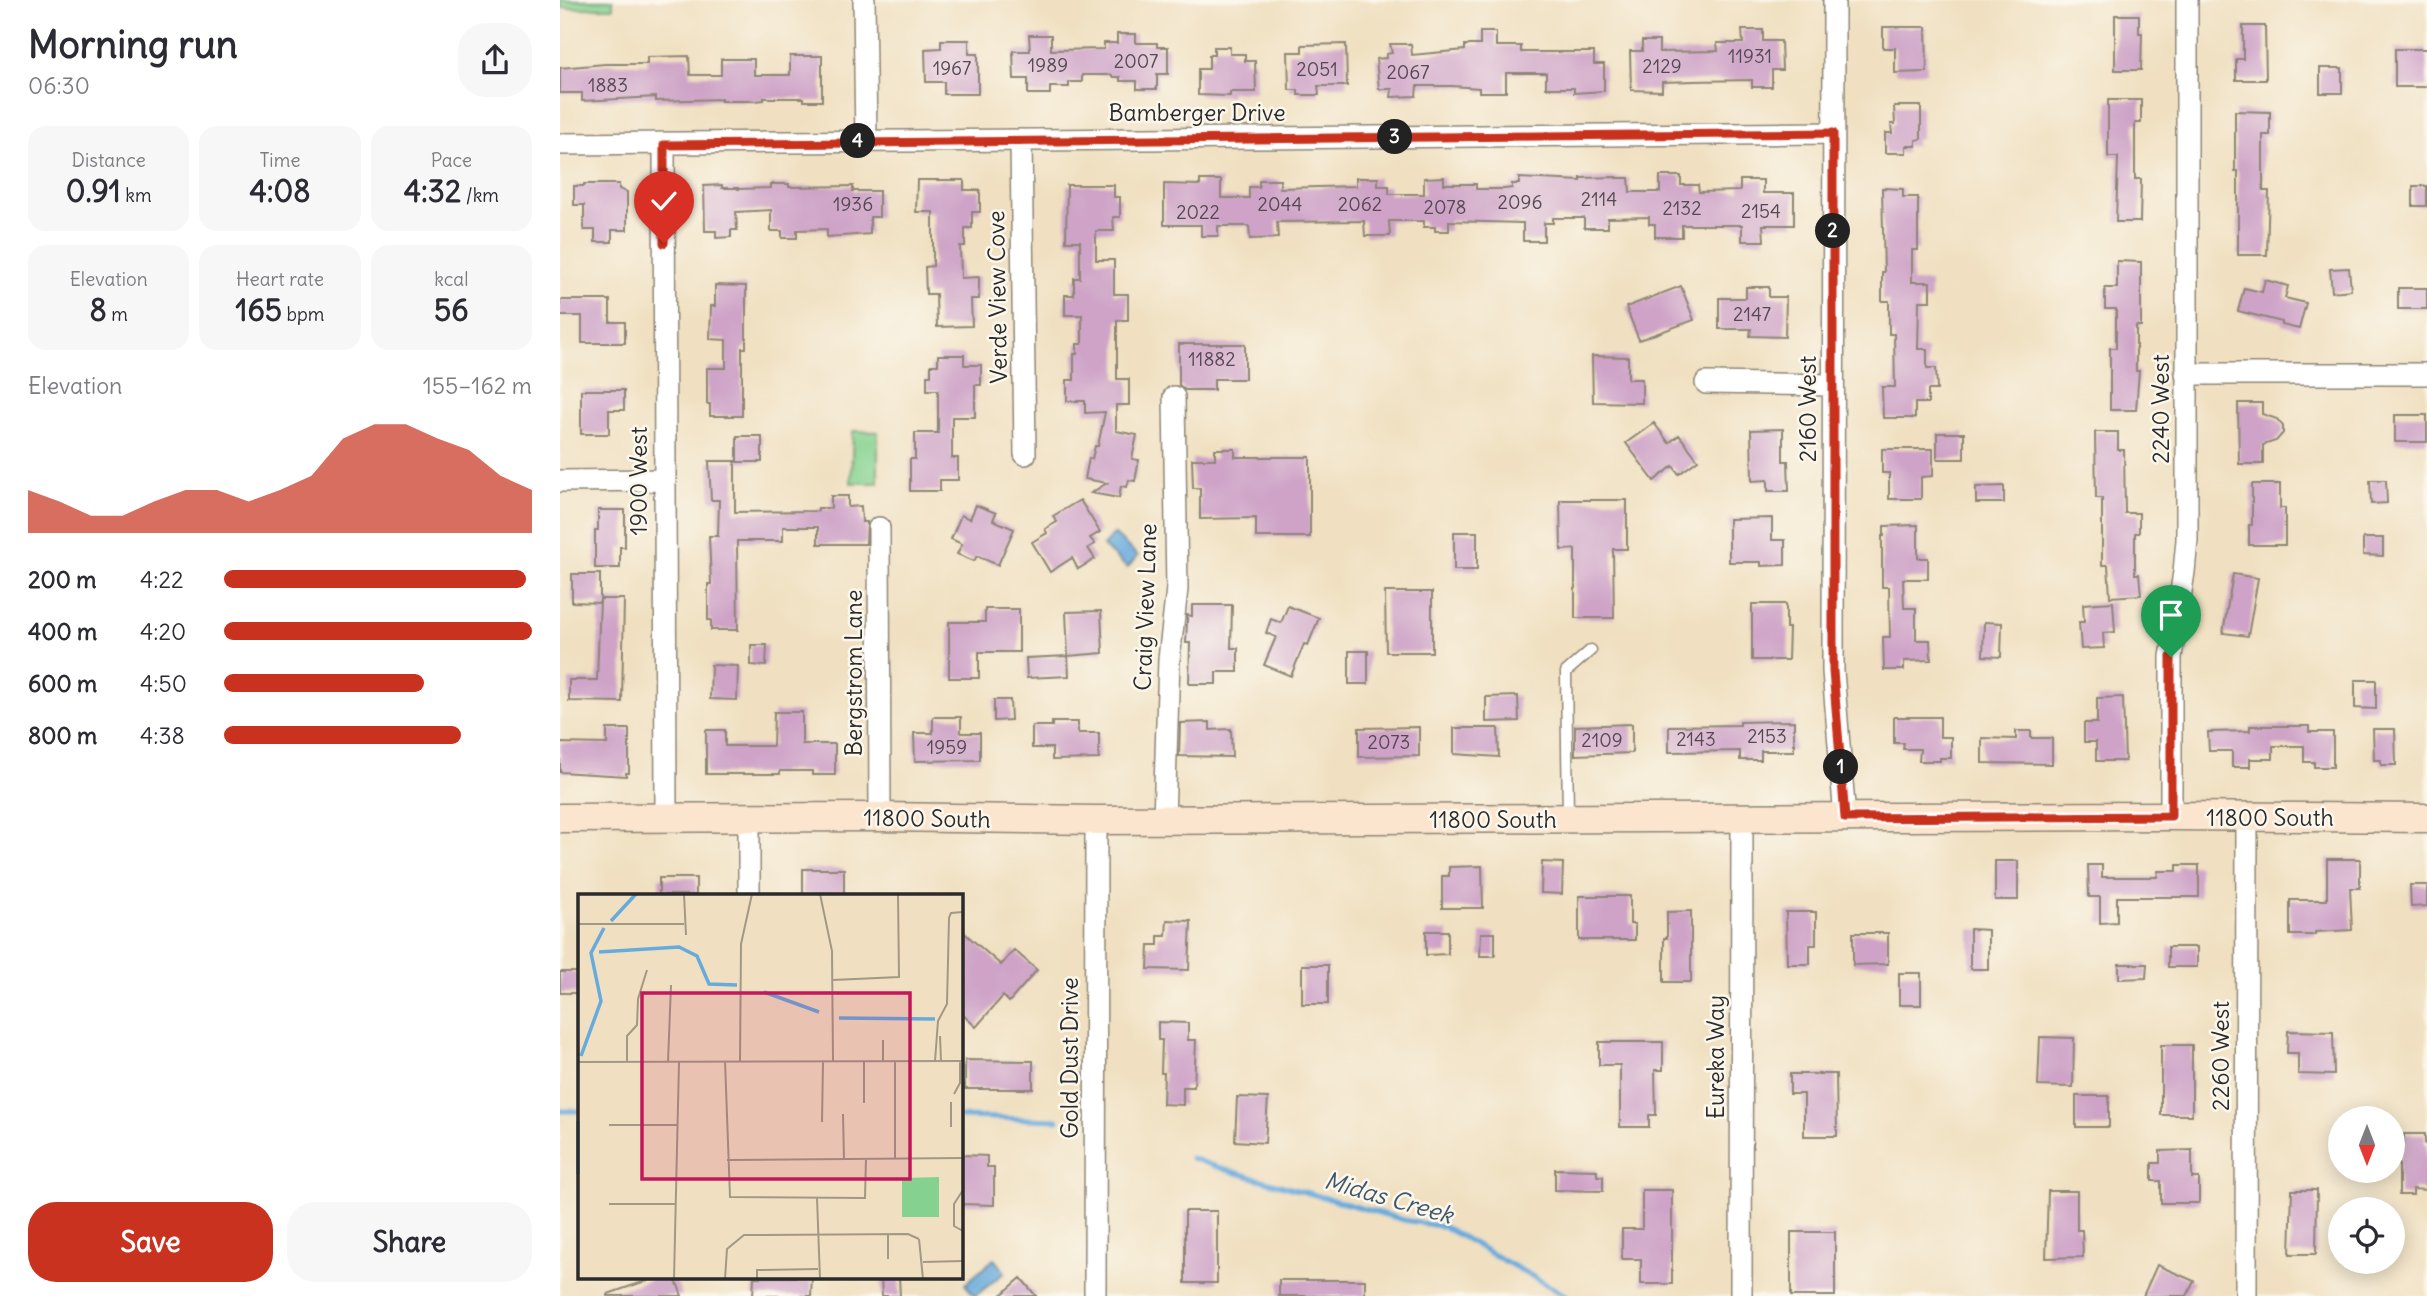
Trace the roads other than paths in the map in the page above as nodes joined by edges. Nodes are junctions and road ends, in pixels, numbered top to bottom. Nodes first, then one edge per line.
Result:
1 (864, 0) edge
2 (1834, 0) edge
3 (2187, 0) edge
4 (1833, 133) junction
5 (1021, 140) junction
6 (866, 141) junction
7 (560, 144) edge
8 (664, 145) junction
9 (2186, 374) junction
10 (2427, 374) edge
11 (1706, 383) dead end
12 (1833, 384) junction
13 (1174, 397) dead end
14 (1025, 454) dead end
15 (664, 480) junction
16 (560, 481) edge
17 (879, 528) dead end
18 (1591, 650) dead end
19 (2171, 816) junction
20 (560, 817) edge
21 (666, 817) junction
22 (748, 817) junction
23 (880, 817) junction
24 (2247, 817) junction
25 (1568, 818) junction
26 (1742, 818) junction
27 (1845, 818) junction
28 (2427, 818) edge
29 (1096, 820) junction
30 (1164, 820) junction
31 (749, 894) edge
32 (1095, 1296) edge
33 (1741, 1296) edge
34 (2246, 1296) edge

1 - 6 street
2 - 4 street, 2160 West
3 - 9 street, 2240 West
4 - 5 street, Bamberger Drive
4 - 12 street, 2160 West
5 - 6 street, Bamberger Drive
5 - 14 street, Verde View Cove
6 - 8 street, Bamberger Drive
7 - 8 street, Bamberger Drive
8 - 15 street, 1900 West
9 - 10 street
9 - 19 street, 2240 West
11 - 12 street
12 - 27 street, 2160 West
13 - 30 street, Craig View Lane
15 - 16 street
15 - 21 street, 1900 West
17 - 23 street, Bergstrom Lane
18 - 25 lane
19 - 24 main road, 11800 South
19 - 27 main road, 11800 South
20 - 21 main road, 11800 South
21 - 22 main road, 11800 South
22 - 23 main road, 11800 South
22 - 31 street
23 - 29 main road, 11800 South
24 - 28 main road, 11800 South
24 - 34 street, 2260 West
25 - 26 main road, 11800 South
25 - 30 main road, 11800 South
26 - 27 main road, 11800 South
26 - 33 street, Eureka Way
29 - 30 main road, 11800 South
29 - 32 street, Gold Dust Drive

